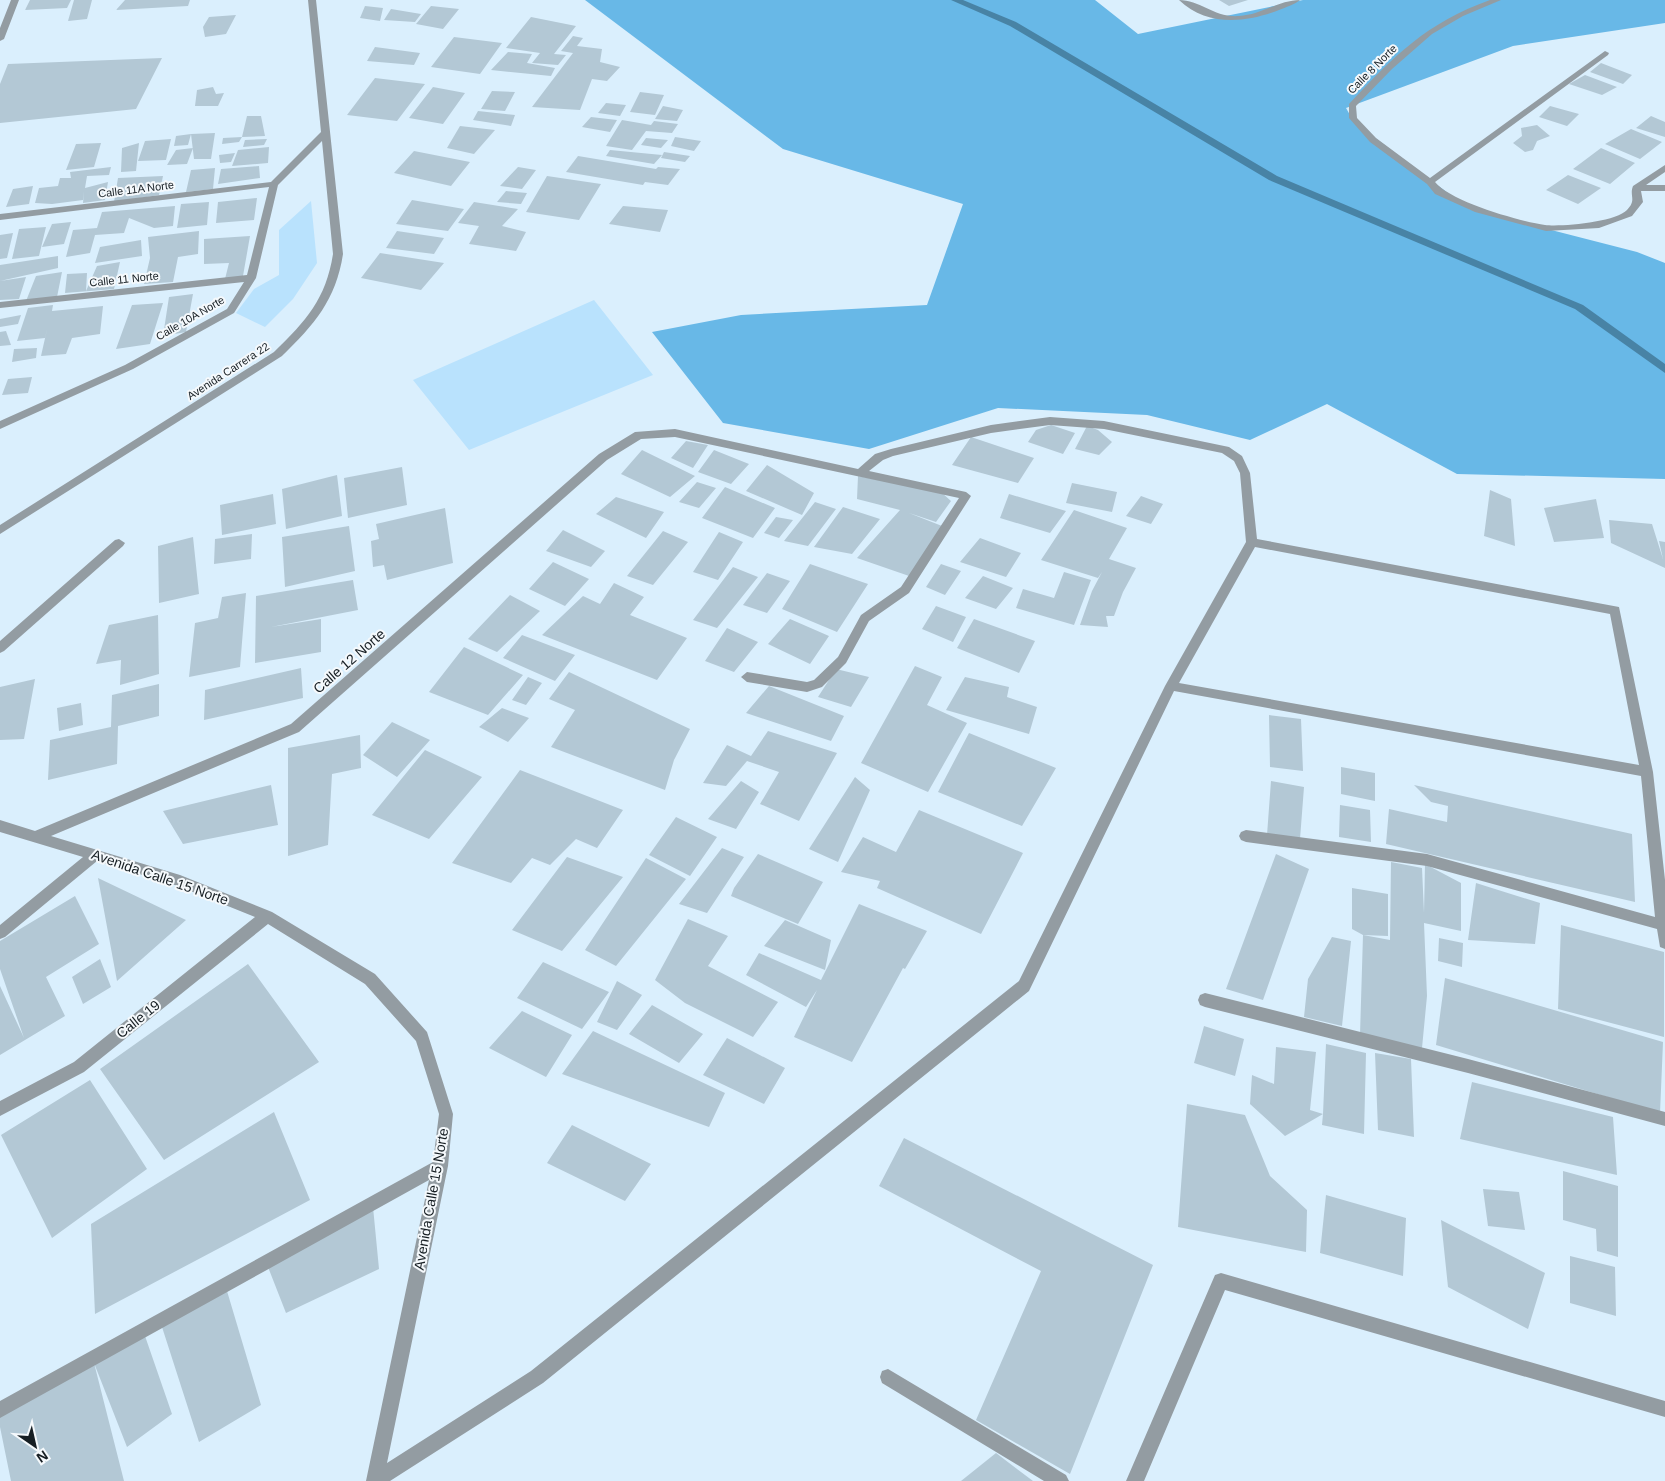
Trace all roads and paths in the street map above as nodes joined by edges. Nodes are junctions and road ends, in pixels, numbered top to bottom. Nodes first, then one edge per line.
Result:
1 (15, 0) edge
2 (312, 0) edge
3 (1183, 0) edge
4 (1296, 0) edge
5 (1496, 0) edge
6 (0, 39) edge
7 (1605, 53) dead end
8 (326, 132) junction
9 (1665, 168) edge
10 (1430, 182) junction
11 (274, 184) junction
12 (1636, 188) junction
13 (1665, 188) edge
14 (0, 216) edge
15 (251, 278) junction
16 (0, 305) edge
17 (0, 425) edge
18 (860, 473) junction
19 (0, 530) edge
20 (1252, 542) junction
21 (120, 543) dead end
22 (0, 648) edge
23 (747, 677) dead end
24 (1171, 686) junction
25 (1647, 772) junction
26 (0, 826) edge
27 (1246, 836) dead end
28 (35, 837) junction
29 (95, 856) junction
30 (267, 916) junction
31 (1663, 926) junction
32 (0, 933) edge
33 (1665, 942) edge
34 (1204, 1000) dead end
35 (0, 1108) edge
36 (1665, 1119) edge
37 (440, 1166) junction
38 (888, 1377) dead end
39 (1665, 1409) edge
40 (0, 1410) edge
41 (375, 1481) edge
42 (1060, 1481) edge
43 (1135, 1481) edge

1 - 6 street
2 - 8 street, Avenida Carrera 22
3 - 4 street
5 - 10 street, Calle 8 Norte
7 - 10 street
8 - 11 street
8 - 19 street, Avenida Carrera 22
9 - 12 street
10 - 12 street
11 - 14 street, Calle 11A Norte
11 - 15 street, Calle 10A Norte
12 - 13 street
15 - 16 street, Calle 11 Norte
15 - 17 street, Calle 10A Norte
18 - 20 street
18 - 23 street
18 - 28 street, Calle 12 Norte
20 - 24 street
20 - 25 street
21 - 22 street
24 - 25 street
24 - 41 street
25 - 31 street
26 - 28 street, Avenida Calle 15 Norte
27 - 31 street
28 - 29 street, Avenida Calle 15 Norte
29 - 30 street, Avenida Calle 15 Norte
29 - 32 street
30 - 35 street, Calle 19
30 - 37 street, Avenida Calle 15 Norte
31 - 33 street
34 - 36 street
37 - 40 street
37 - 41 street, Avenida Calle 15 Norte
38 - 42 street
39 - 43 street

